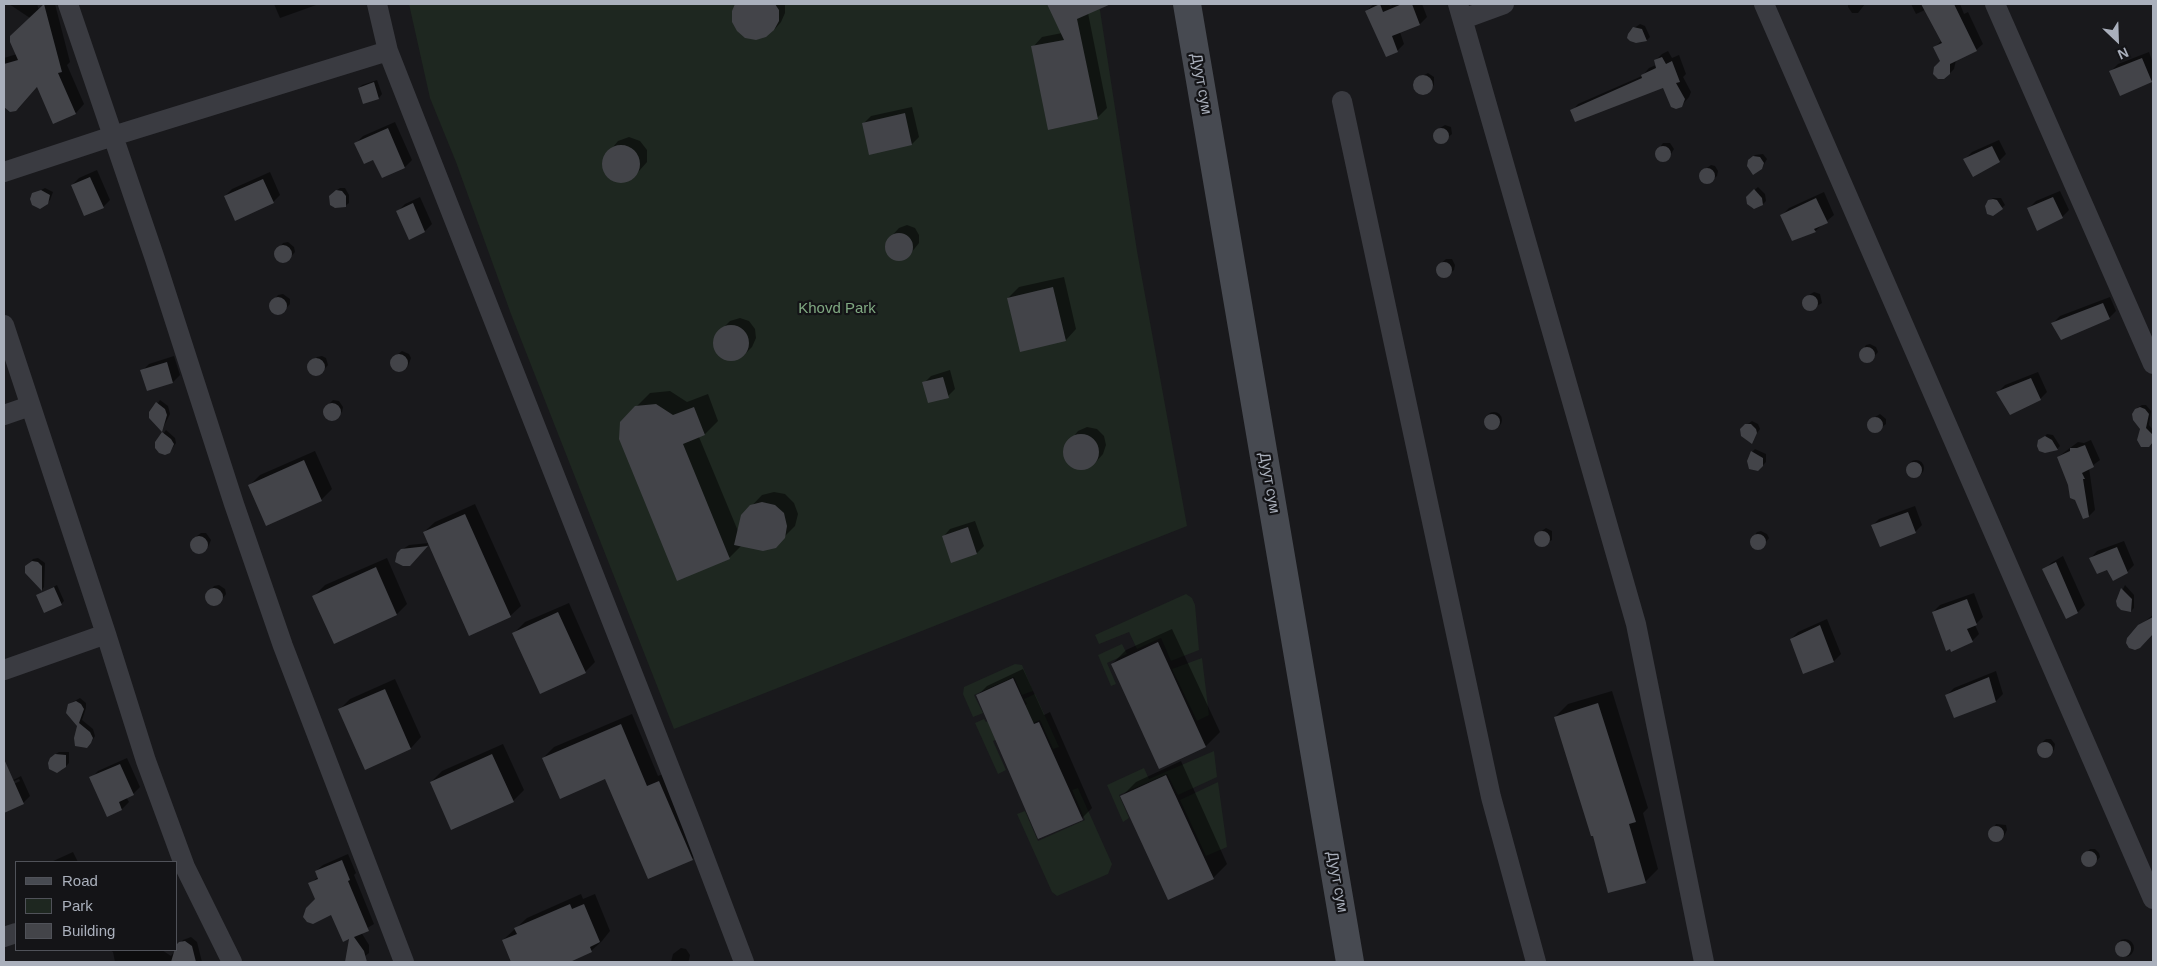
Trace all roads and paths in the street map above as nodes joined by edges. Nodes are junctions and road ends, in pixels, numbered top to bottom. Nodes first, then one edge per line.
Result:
1 (68, 4) edge
2 (377, 4) edge
3 (1187, 4) edge
4 (1504, 4) edge
5 (1764, 4) edge
6 (1995, 4) edge
7 (1461, 12) edge
8 (388, 51) junction
9 (1342, 102) dead end
10 (113, 136) junction
11 (4, 172) edge
12 (4, 325) edge
13 (2153, 364) edge
14 (30, 406) junction
15 (4, 415) edge
16 (106, 634) junction
17 (4, 670) edge
18 (181, 869) edge
19 (2153, 899) edge
20 (232, 962) edge
21 (404, 962) edge
22 (744, 962) edge
23 (1350, 962) edge
24 (1536, 962) edge
25 (1704, 962) edge

1 - 10 street
2 - 8 street
3 - 23 main road, Дуут сум
4 - 7 street
5 - 19 street
6 - 13 street
7 - 25 street
8 - 10 street
8 - 22 street
9 - 24 street
10 - 11 street
10 - 21 street
12 - 14 street
14 - 15 street
14 - 16 street
16 - 17 street
16 - 18 street
18 - 20 street

